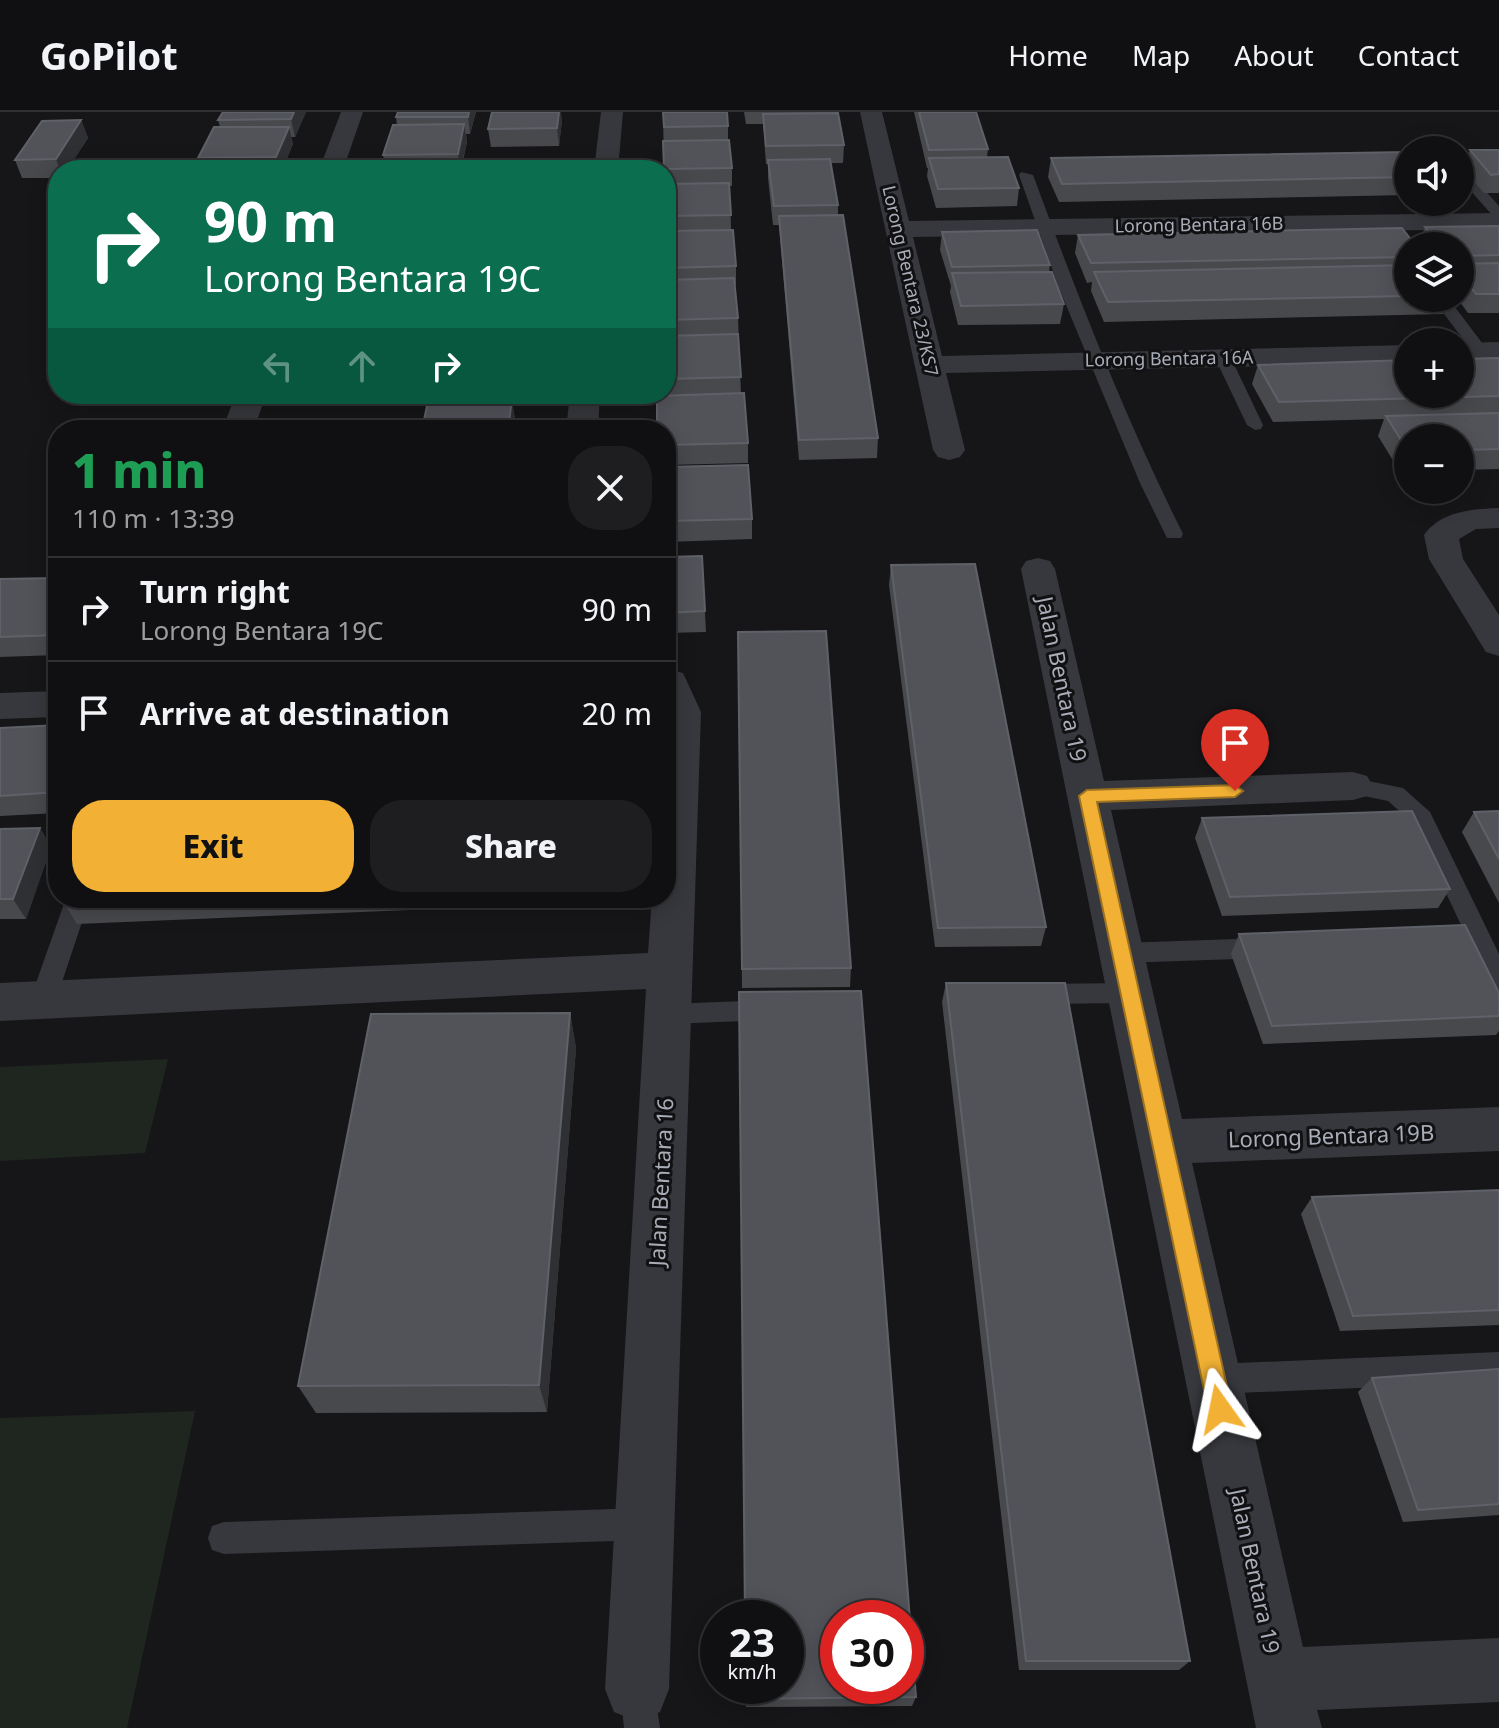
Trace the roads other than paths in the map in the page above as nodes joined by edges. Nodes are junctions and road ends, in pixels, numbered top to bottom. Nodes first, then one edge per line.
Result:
1 (352, 112) edge
2 (612, 112) edge
3 (871, 112) edge
4 (335, 160) edge
5 (607, 160) edge
6 (1026, 175) dead end
7 (1474, 186) edge
8 (1499, 214) edge
9 (1499, 221) edge
10 (1045, 227) junction
11 (898, 229) junction
12 (1450, 312) edge
13 (1480, 352) edge
14 (1394, 354) edge
15 (1223, 358) junction
16 (1099, 361) junction
17 (930, 365) junction
18 (1255, 425) dead end
19 (949, 450) dead end
20 (1499, 518) edge
21 (1174, 534) dead end
22 (1038, 569) dead end
23 (1499, 644) edge
24 (676, 697) edge
25 (48, 704) edge
26 (0, 706) edge
27 (676, 776) edge
28 (1353, 786) joint
29 (1087, 796) junction
30 (72, 908) edge
31 (670, 908) edge
32 (1480, 940) junction
33 (1449, 941) edge
34 (1293, 947) edge
35 (1126, 973) junction
36 (1499, 980) edge
37 (669, 992) junction
38 (1019, 994) edge
39 (21, 1001) edge
40 (790, 1009) edge
41 (1499, 1129) edge
42 (1162, 1142) junction
43 (1499, 1367) edge
44 (1214, 1379) junction
45 (645, 1524) junction
46 (224, 1538) dead end
47 (1499, 1670) edge
48 (1284, 1704) edge
49 (640, 1708) edge

1 - 4 street
2 - 5 street
3 - 11 street, Lorong Bentara 23/KS7
6 - 10 lane
7 - 8 lane
9 - 10 street, Lorong Bentara 16B
10 - 11 street, Lorong Bentara 16B
10 - 16 lane
11 - 17 street, Lorong Bentara 23/KS7
12 - 13 lane
14 - 15 street, Lorong Bentara 16A
15 - 16 street, Lorong Bentara 16A
15 - 18 lane
16 - 17 street, Lorong Bentara 16A
16 - 21 lane
17 - 19 street, Lorong Bentara 23/KS7
20 - 23 street
22 - 29 street, Jalan Bentara 19
24 - 27 street, Jalan Bentara 16
25 - 26 street
28 - 29 street
28 - 32 lane
29 - 35 street, Jalan Bentara 19
30 - 39 lane
31 - 37 street, Jalan Bentara 16
32 - 33 lane
32 - 36 lane
34 - 35 lane
35 - 38 lane
35 - 42 street, Jalan Bentara 19
37 - 39 street
37 - 40 lane
37 - 45 street, Jalan Bentara 16
41 - 42 street, Lorong Bentara 19B
42 - 44 street, Jalan Bentara 19
43 - 44 lane
44 - 48 street, Jalan Bentara 19
45 - 46 lane
45 - 49 street, Jalan Bentara 16
47 - 48 street

